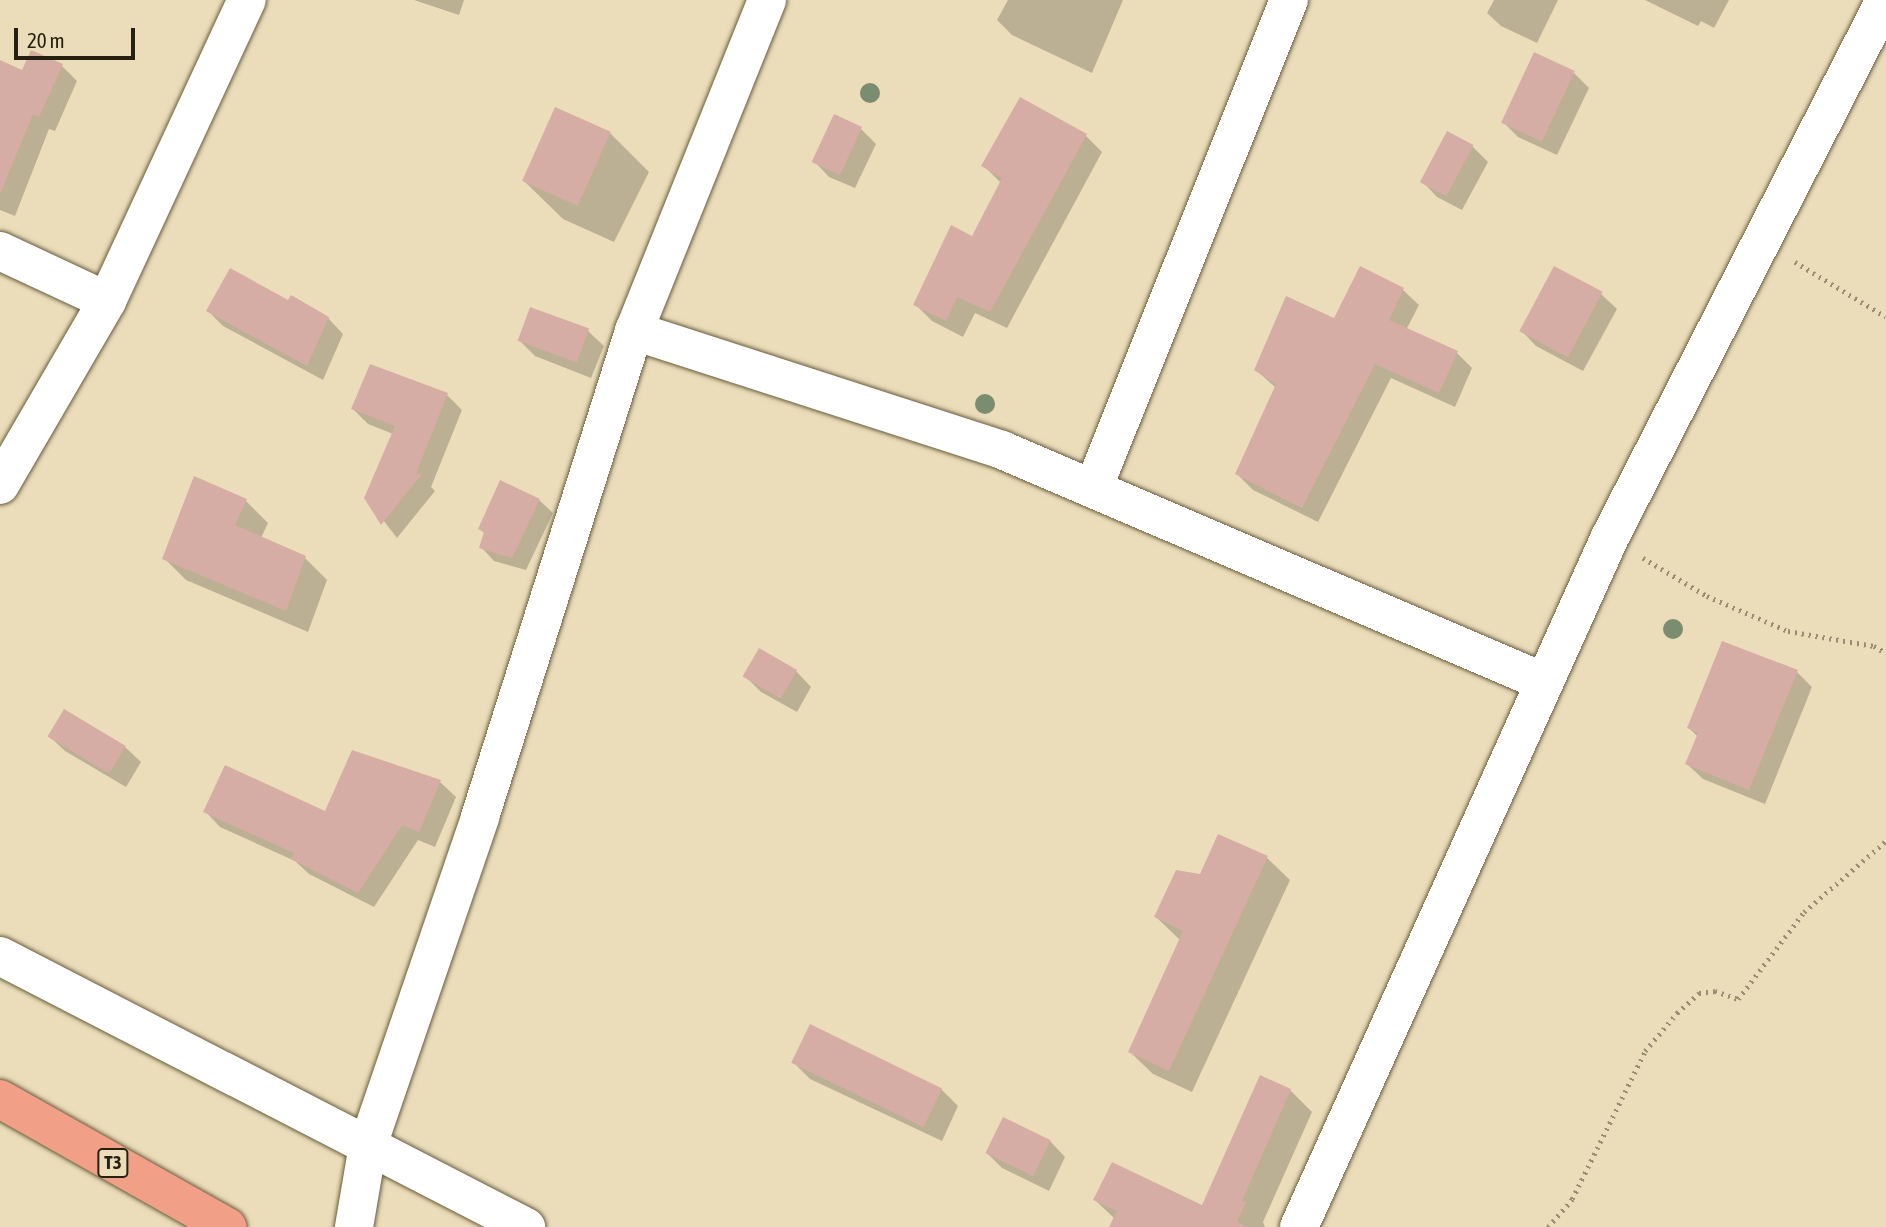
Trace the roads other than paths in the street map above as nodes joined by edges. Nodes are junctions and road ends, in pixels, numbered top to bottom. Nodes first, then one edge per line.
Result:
1 (247, 0) edge
2 (767, 0) edge
3 (1289, 0) edge
4 (1885, 0) edge
5 (0, 251) edge
6 (107, 302) junction
7 (634, 331) junction
8 (0, 485) edge
9 (1093, 489) junction
10 (1544, 682) junction
11 (0, 956) edge
12 (0, 1099) edge
13 (368, 1145) junction
14 (227, 1227) edge
15 (354, 1227) edge
16 (526, 1227) edge
17 (1298, 1227) edge

1 - 6 street
2 - 7 street
3 - 9 street
4 - 10 street
5 - 6 street
6 - 8 street
7 - 9 street
7 - 13 street
9 - 10 street
10 - 17 street
11 - 13 street
12 - 14 highway, T3
13 - 15 street
13 - 16 street

